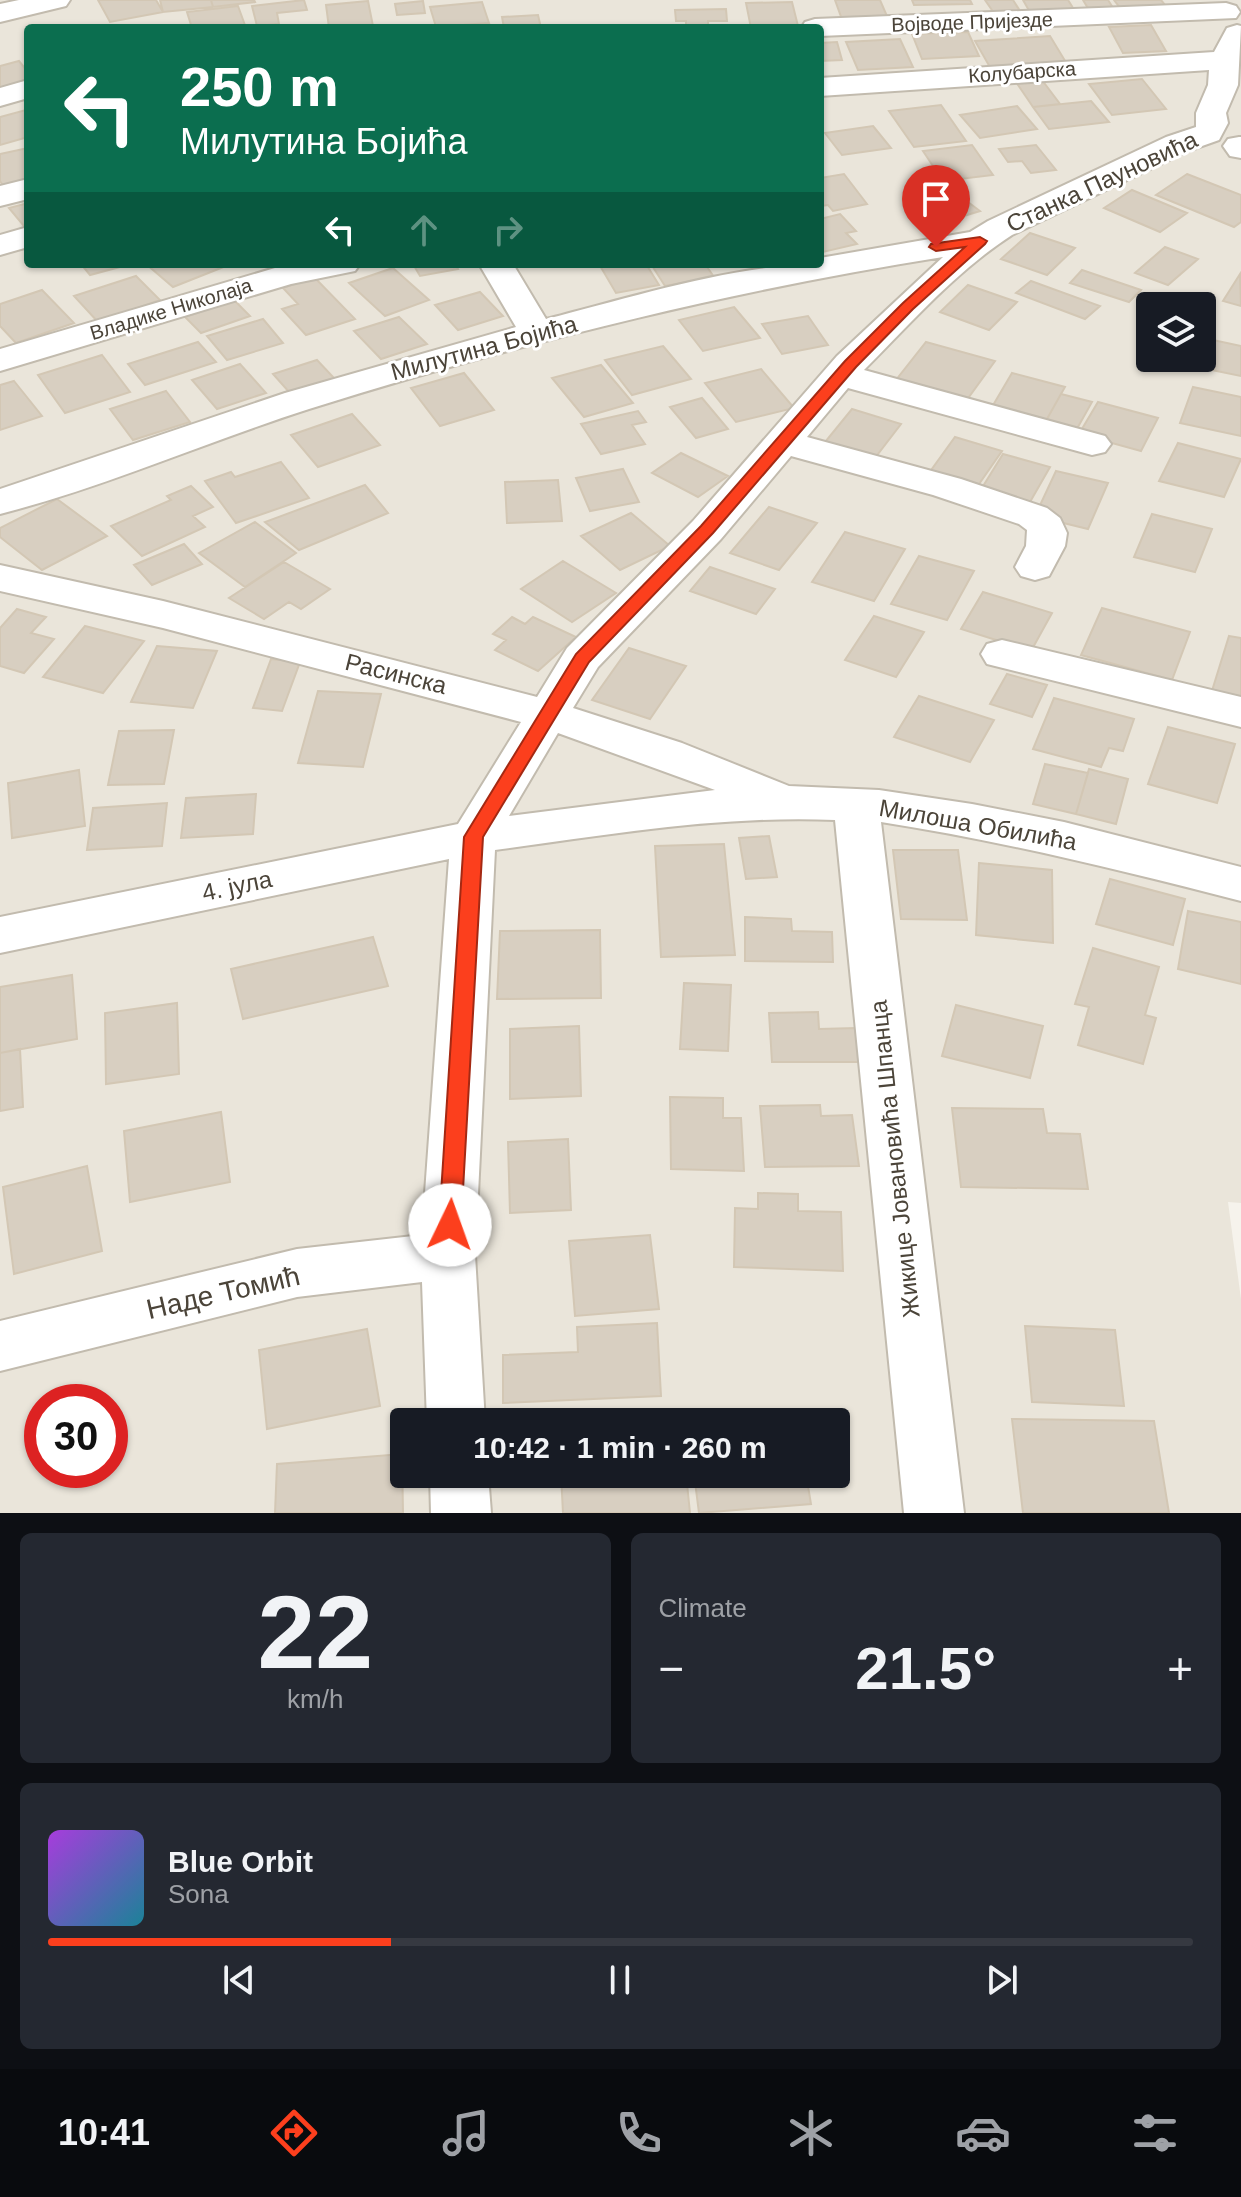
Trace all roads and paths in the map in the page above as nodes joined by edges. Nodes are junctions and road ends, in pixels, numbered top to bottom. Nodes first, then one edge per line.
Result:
1 (56, 0) edge
2 (0, 13) edge
3 (1231, 18) edge
4 (824, 28) edge
5 (1225, 60) junction
6 (824, 87) edge
7 (24, 90) edge
8 (0, 97) edge
9 (1232, 144) edge
10 (24, 190) edge
11 (0, 196) edge
12 (24, 238) edge
13 (980, 241) junction
14 (0, 245) edge
15 (322, 268) edge
16 (498, 268) edge
17 (537, 332) junction
18 (0, 360) edge
19 (840, 375) junction
20 (783, 442) junction
21 (1092, 444) dead end
22 (0, 502) edge
23 (1035, 567) dead end
24 (0, 578) edge
25 (1002, 654) dead end
26 (1241, 712) edge
27 (547, 716) junction
28 (782, 802) junction
29 (856, 805) junction
30 (473, 837) junction
31 (1241, 884) edge
32 (0, 935) edge
33 (448, 1255) junction
34 (0, 1346) edge
35 (455, 1408) edge
36 (460, 1488) edge
37 (461, 1513) edge
38 (934, 1513) edge

1 - 2 street
3 - 4 street, Војводе Пријезде
3 - 5 street
5 - 6 street, Колубарска
5 - 9 street
7 - 8 street
9 - 13 street, Станка Пауновића
10 - 11 street
12 - 14 street
13 - 17 street, Милутина Бојића
13 - 19 street, Станка Пауновића
15 - 18 street, Владике Николаја
16 - 17 street
17 - 22 street, Милутина Бојића
19 - 20 street, Станка Пауновића
19 - 21 street
20 - 23 street
20 - 27 street, Станка Пауновића
24 - 27 street, Расинска
25 - 26 street
27 - 28 street, Расинска
27 - 30 street, Станка Пауновића
28 - 29 street, Милоша Обилића
28 - 30 street, Милоша Обилића
29 - 31 street, Милоша Обилића
29 - 38 street, Жикице Јовановића Шпанца
30 - 32 street, 4. јула
30 - 33 street, Станка Пауновића
33 - 34 street, Наде Томић
33 - 35 street, Станка Пауновића
36 - 37 street

